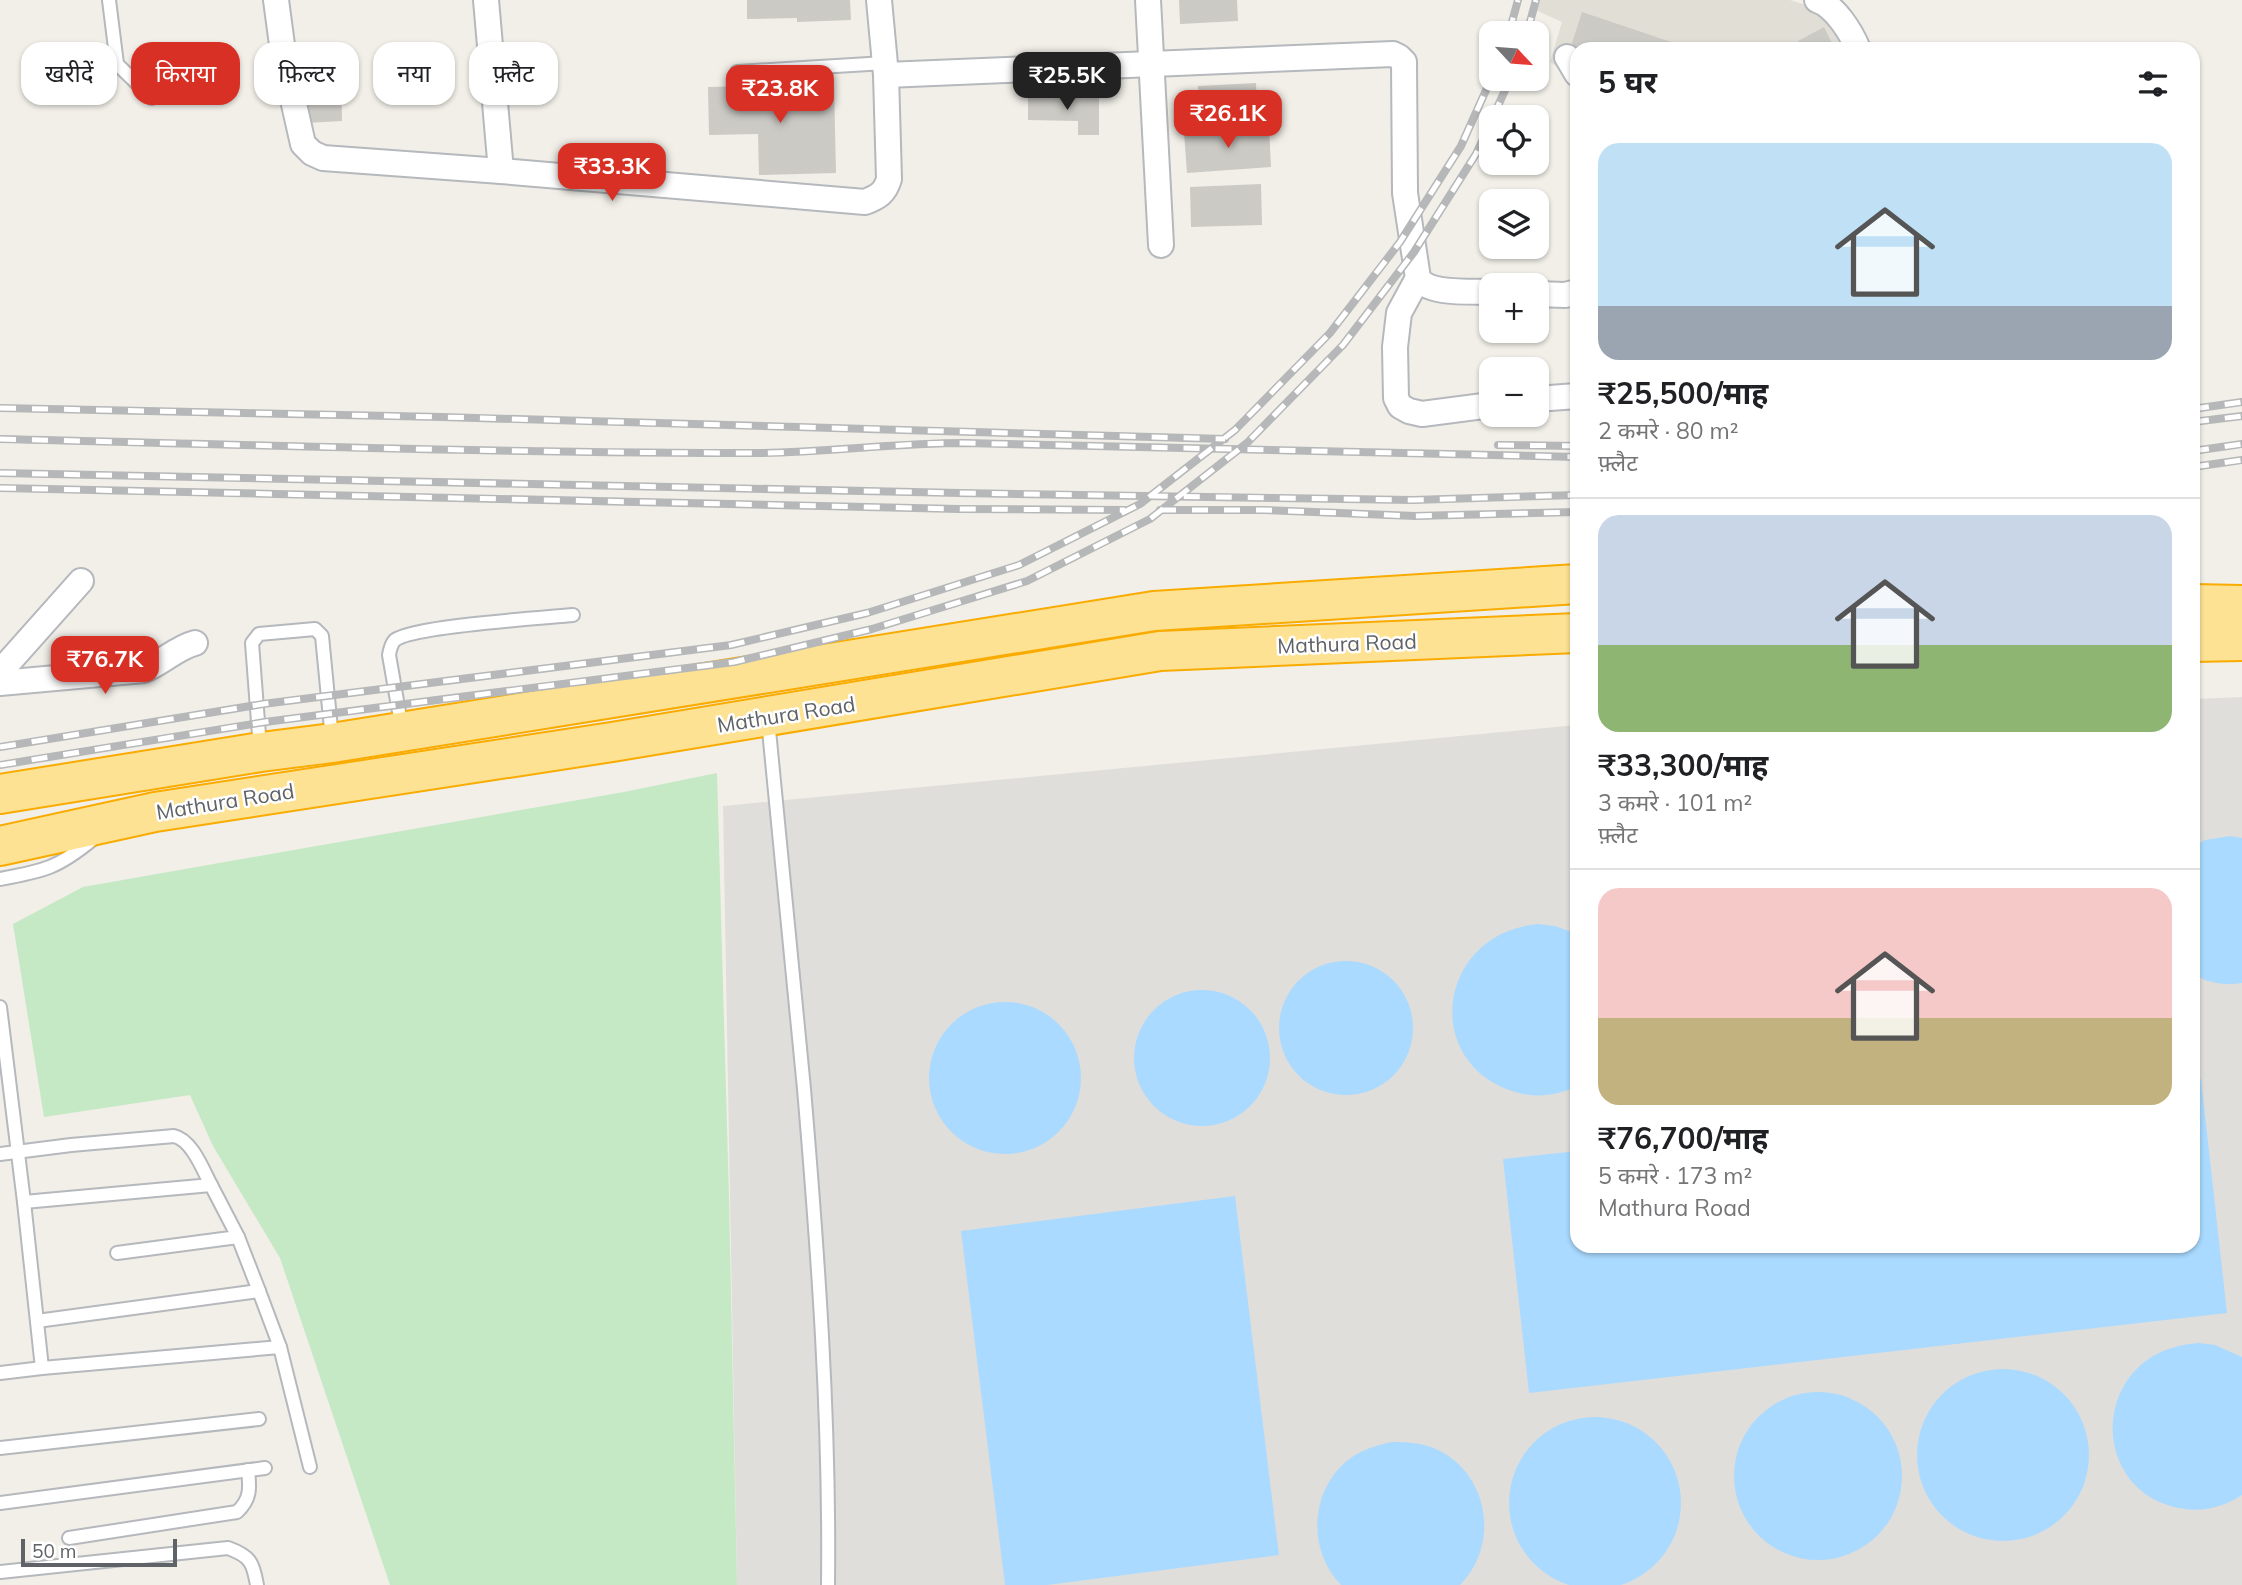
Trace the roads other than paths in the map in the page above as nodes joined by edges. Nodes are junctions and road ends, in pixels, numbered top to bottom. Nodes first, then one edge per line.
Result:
1 (109, 0) edge
2 (276, 0) edge
3 (486, 0) edge
4 (879, 0) edge
5 (1148, 0) edge
6 (1817, 0) edge
7 (1855, 42) edge
8 (1153, 64) junction
9 (885, 69) junction
10 (737, 72) dead end
11 (131, 78) edge
12 (501, 171) junction
13 (1161, 245) dead end
14 (1418, 278) junction
15 (1479, 291) edge
16 (1549, 294) edge
17 (1570, 294) edge
18 (1570, 397) edge
19 (1549, 398) edge
20 (1479, 407) edge
21 (81, 581) dead end
22 (1570, 584) edge
23 (2200, 604) edge
24 (2242, 605) edge
25 (573, 615) dead end
26 (1570, 634) edge
27 (2242, 641) edge
28 (2200, 642) edge
29 (195, 643) dead end
30 (0, 672) edge
31 (0, 683) edge
32 (768, 716) junction
33 (403, 731) junction
34 (332, 743) junction
35 (261, 752) junction
36 (0, 794) edge
37 (115, 821) junction
38 (0, 846) edge
39 (0, 879) edge
40 (0, 1007) edge
41 (17, 1152) junction
42 (0, 1154) edge
43 (211, 1185) junction
44 (24, 1202) junction
45 (238, 1237) junction
46 (117, 1253) dead end
47 (259, 1291) junction
48 (37, 1321) junction
49 (280, 1348) junction
50 (42, 1368) junction
51 (0, 1373) edge
52 (259, 1419) dead end
53 (0, 1448) edge
54 (310, 1467) dead end
55 (265, 1468) dead end
56 (247, 1470) junction
57 (0, 1503) edge
58 (69, 1538) dead end
59 (0, 1572) edge
60 (257, 1585) edge
61 (828, 1585) edge

1 - 11 lane
2 - 12 street
3 - 12 street
4 - 9 street
5 - 8 street
6 - 7 street
8 - 9 street
8 - 13 street
8 - 14 street
9 - 10 lane
9 - 12 street
14 - 15 street
14 - 20 street
16 - 17 street
18 - 19 street
21 - 30 street
22 - 33 highway, Mathura Road
23 - 24 highway
25 - 33 lane
26 - 32 highway, Mathura Road
27 - 28 highway
29 - 31 street
32 - 37 highway, Mathura Road
32 - 61 lane
33 - 34 highway, Mathura Road
34 - 35 highway, Mathura Road
34 - 35 lane
35 - 36 highway, Mathura Road
37 - 38 highway, Mathura Road
37 - 39 lane
40 - 41 lane
41 - 42 lane
41 - 43 lane
41 - 44 lane
43 - 44 lane
43 - 45 lane
44 - 48 lane
45 - 46 lane
45 - 47 lane
47 - 48 lane
47 - 49 lane
48 - 50 lane
49 - 50 lane
49 - 54 lane
50 - 51 lane
52 - 53 lane
55 - 56 lane
56 - 57 lane
56 - 58 lane
59 - 60 lane

